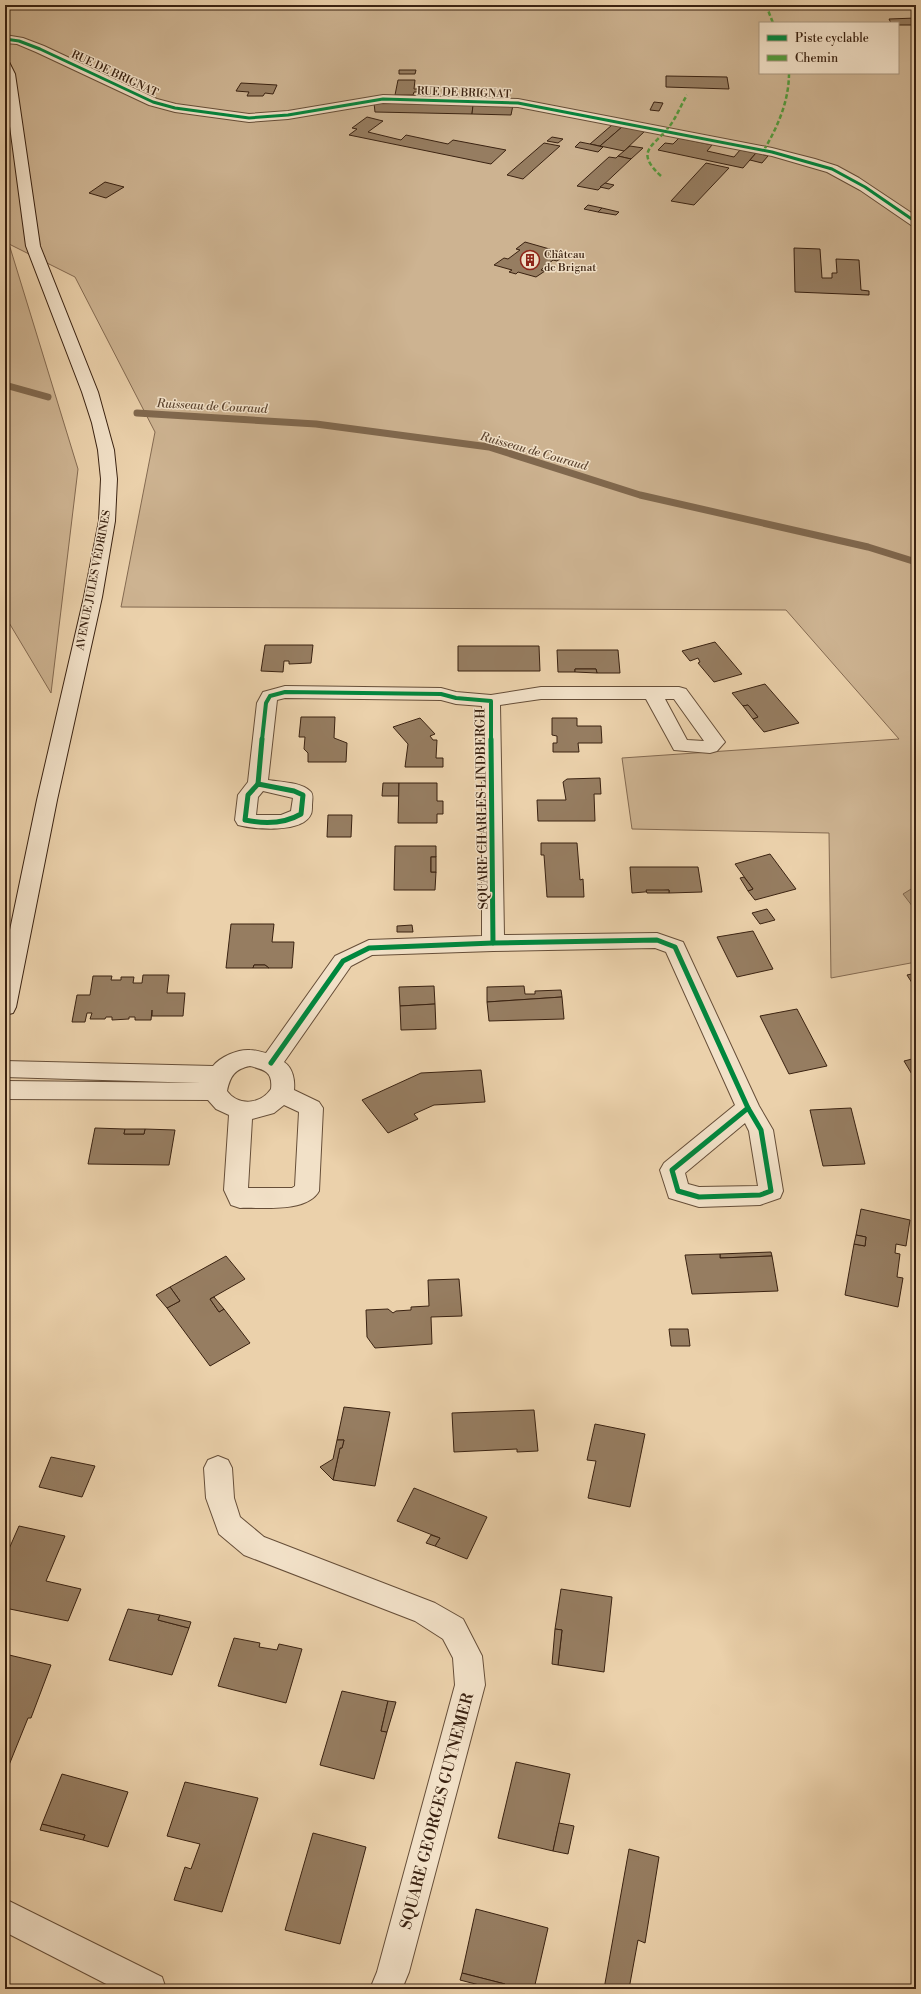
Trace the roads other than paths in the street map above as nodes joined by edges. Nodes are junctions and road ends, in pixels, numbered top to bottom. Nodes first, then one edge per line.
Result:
1 (5, 39) edge
2 (5, 65) edge
3 (916, 222) edge
4 (652, 693) dead end
5 (491, 701) junction
6 (258, 784) dead end
7 (493, 943) junction
8 (5, 1007) edge
9 (271, 1062) junction
10 (5, 1069) edge
11 (216, 1083) junction
12 (5, 1090) edge
13 (282, 1094) junction
14 (748, 1108) junction
15 (241, 1110) junction
16 (218, 1468) dead end
17 (5, 1915) edge
18 (150, 1989) edge
19 (386, 1989) edge

1 - 3 street, RUE DE BRIGNAT
2 - 8 street, AVENUE JULES VÉDRINES
4 - 5 street, SQUARE CHARLES LINDBERGH
5 - 6 street, SQUARE CHARLES LINDBERGH
5 - 7 street, SQUARE CHARLES LINDBERGH
7 - 9 street
7 - 14 street
9 - 11 street
9 - 13 street
10 - 11 street
11 - 12 street
11 - 15 street
13 - 15 street
13 - 15 street
14 - 14 street
16 - 19 street, SQUARE GEORGES GUYNEMER
17 - 18 street

